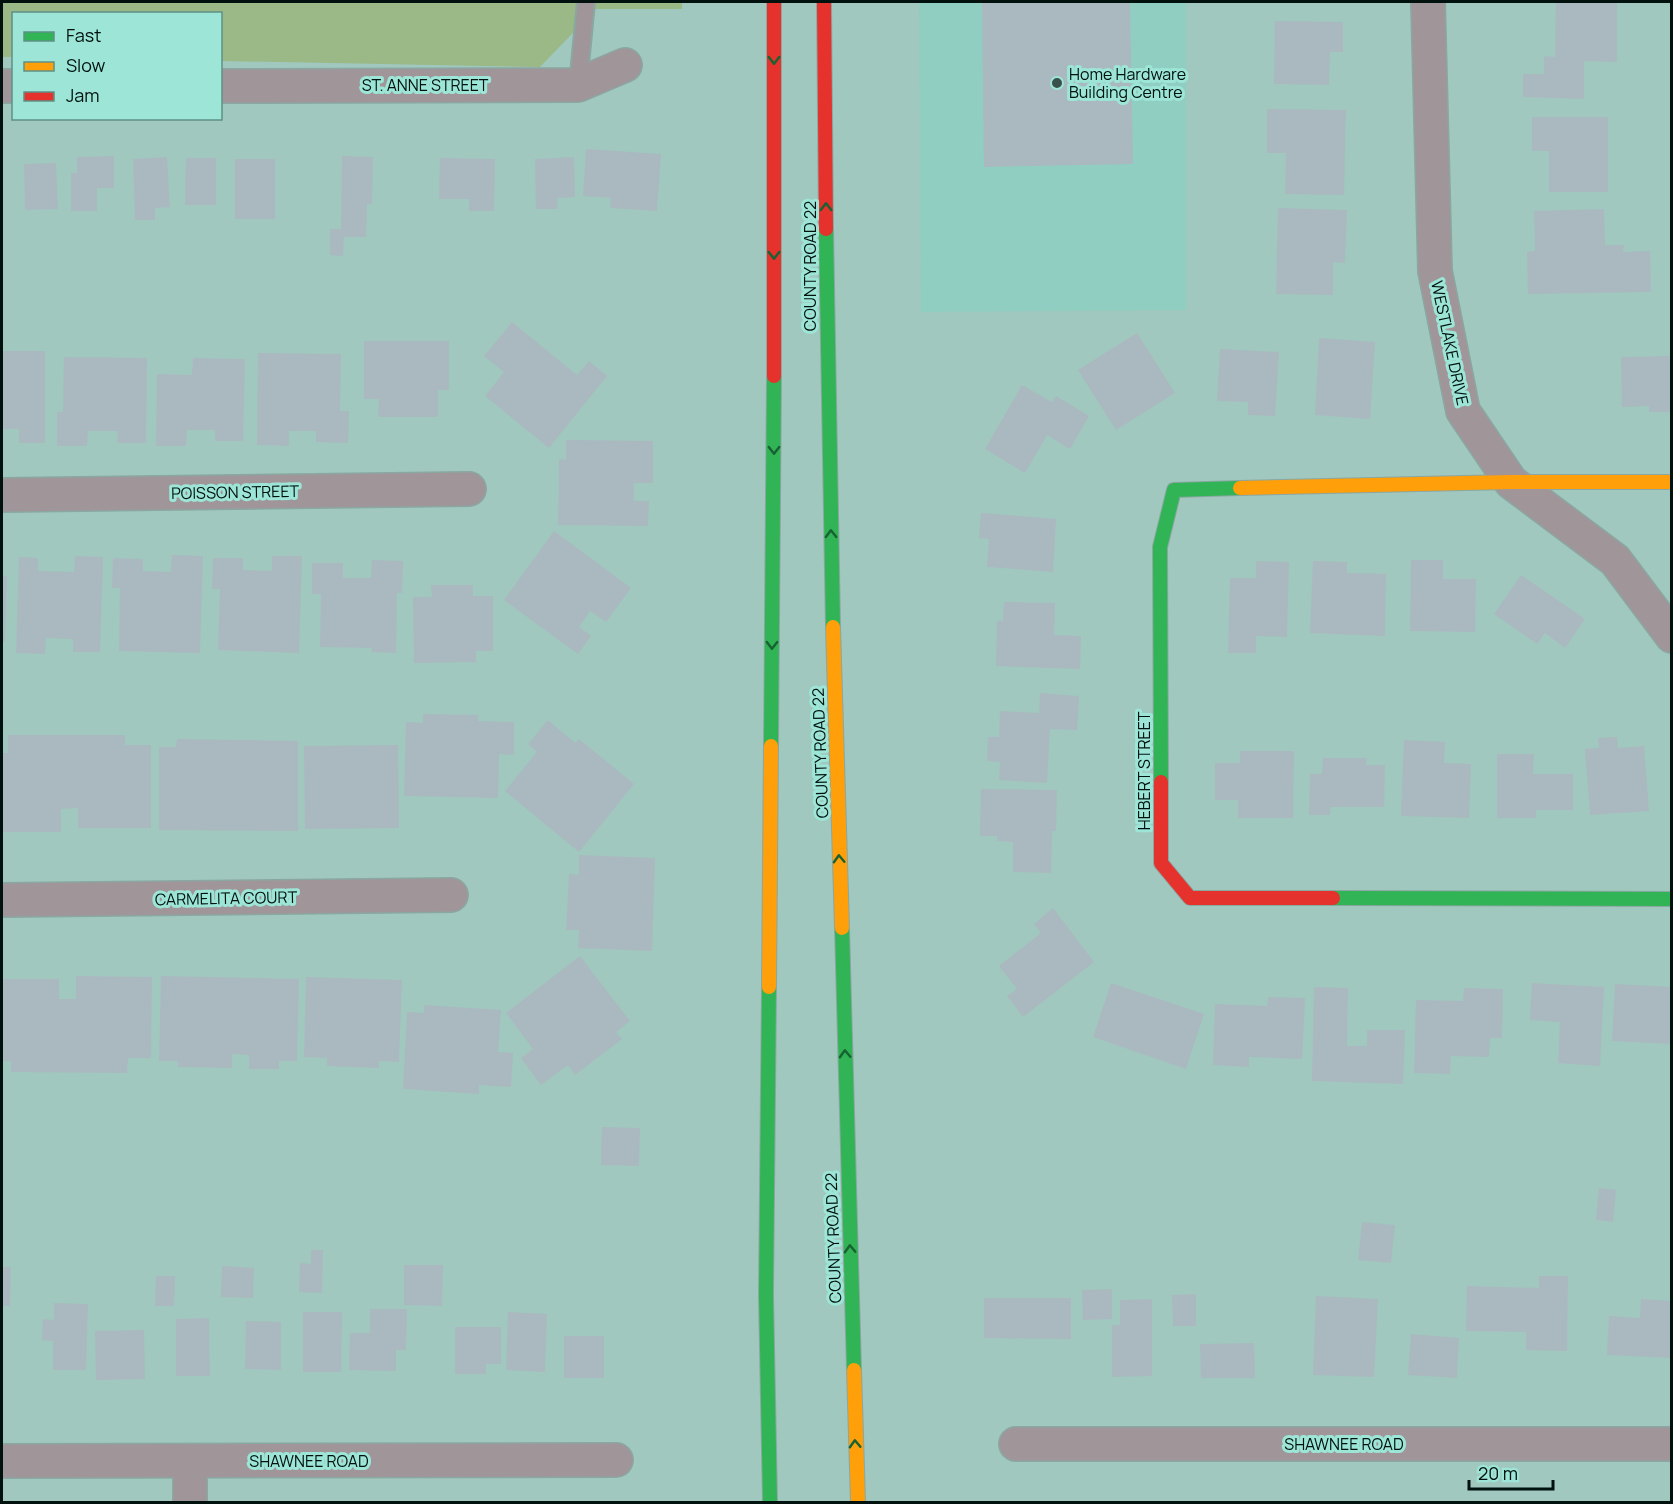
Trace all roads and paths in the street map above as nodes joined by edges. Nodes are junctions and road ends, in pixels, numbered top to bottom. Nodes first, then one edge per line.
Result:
1 (586, 2) edge
2 (774, 2) edge
3 (824, 2) edge
4 (1428, 2) edge
5 (624, 65) dead end
6 (578, 85) junction
7 (222, 86) edge
8 (1511, 482) junction
9 (1671, 482) edge
10 (469, 489) dead end
11 (2, 495) edge
12 (1671, 636) edge
13 (451, 895) dead end
14 (1671, 899) edge
15 (2, 900) edge
16 (1016, 1444) dead end
17 (1671, 1444) edge
18 (616, 1460) dead end
19 (2, 1461) edge
20 (190, 1461) junction
21 (190, 1503) edge
22 (770, 1503) edge
23 (858, 1503) edge

1 - 6 lane
2 -> 22 main road
23 -> 3 main road, COUNTY ROAD 22
4 - 8 street, WESTLAKE DRIVE
5 - 6 street, ST. ANNE STREET
6 - 7 street, ST. ANNE STREET
8 - 9 main road
8 - 12 street, WESTLAKE DRIVE
8 - 14 main road, HEBERT STREET
10 - 11 street, POISSON STREET
13 - 15 street, CARMELITA COURT
16 - 17 street, SHAWNEE ROAD
18 - 20 street, SHAWNEE ROAD
19 - 20 street, SHAWNEE ROAD
20 - 21 street

